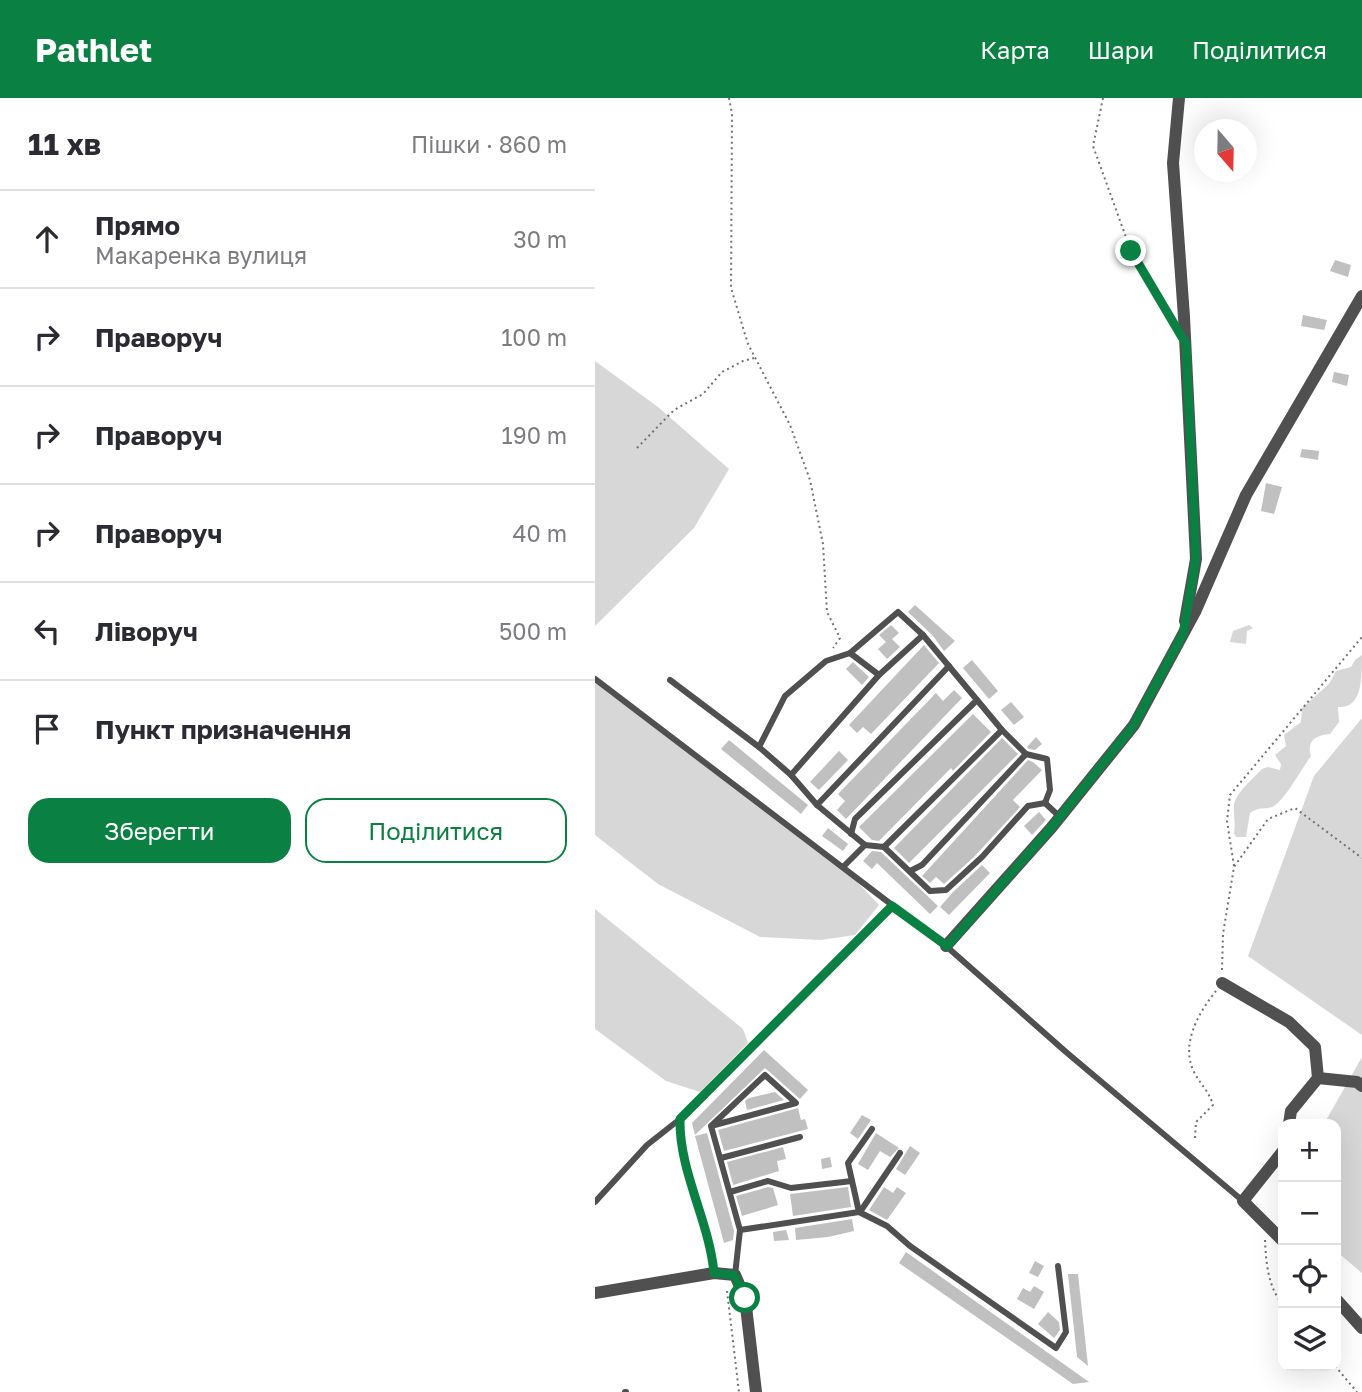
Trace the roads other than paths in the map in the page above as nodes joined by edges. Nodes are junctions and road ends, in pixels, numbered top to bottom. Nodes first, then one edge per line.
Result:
1 (1179, 98) edge
2 (1362, 296) edge
3 (1183, 634) junction
4 (923, 635) junction
5 (850, 653) junction
6 (949, 666) junction
7 (879, 675) junction
8 (595, 679) edge
9 (670, 680) dead end
10 (977, 699) junction
11 (1002, 730) junction
12 (759, 747) junction
13 (1026, 754) junction
14 (791, 775) junction
15 (1045, 803) junction
16 (817, 805) junction
17 (1060, 817) junction
18 (851, 834) junction
19 (865, 845) junction
20 (884, 846) junction
21 (843, 867) junction
22 (910, 871) junction
23 (892, 906) junction
24 (947, 946) junction
25 (1222, 983) road end
26 (1318, 1078) junction
27 (1362, 1086) edge
28 (680, 1119) junction
29 (1290, 1119) edge
30 (712, 1126) junction
31 (872, 1129) dead end
32 (800, 1137) dead end
33 (900, 1153) dead end
34 (1278, 1157) edge
35 (721, 1158) junction
36 (852, 1181) junction
37 (730, 1192) junction
38 (1243, 1201) junction
39 (595, 1202) edge
40 (859, 1212) junction
41 (740, 1230) junction
42 (1278, 1235) edge
43 (1058, 1266) dead end
44 (714, 1273) junction
45 (734, 1275) junction
46 (595, 1293) edge
47 (1341, 1305) edge
48 (1362, 1328) edge
49 (756, 1392) edge

1 - 3 street
2 - 3 street
3 - 17 street
4 - 5 lane
4 - 6 lane
4 - 7 lane
5 - 7 lane
5 - 12 lane
6 - 10 lane
6 - 16 lane
7 - 14 lane
8 - 21 lane
9 - 12 lane
10 - 11 lane
10 - 18 lane
11 - 13 lane
11 - 20 lane
12 - 14 lane
13 - 15 lane
13 - 22 lane
14 - 16 lane
15 - 17 lane
15 - 22 lane
16 - 18 lane
17 - 24 street
18 - 19 lane
19 - 20 lane
19 - 21 lane
20 - 22 lane
21 - 23 lane
23 - 24 lane
23 - 28 lane
24 - 38 lane
25 - 26 street
26 - 27 street
26 - 29 street
28 - 39 lane
28 - 44 lane
30 - 30 lane
30 - 35 lane
31 - 36 lane
32 - 35 lane
33 - 40 lane
34 - 38 street
35 - 37 lane
36 - 37 lane
36 - 40 lane
37 - 41 lane
38 - 42 street
40 - 41 lane
40 - 43 lane
41 - 45 lane
44 - 45 street
44 - 46 street
45 - 49 street
47 - 48 street

